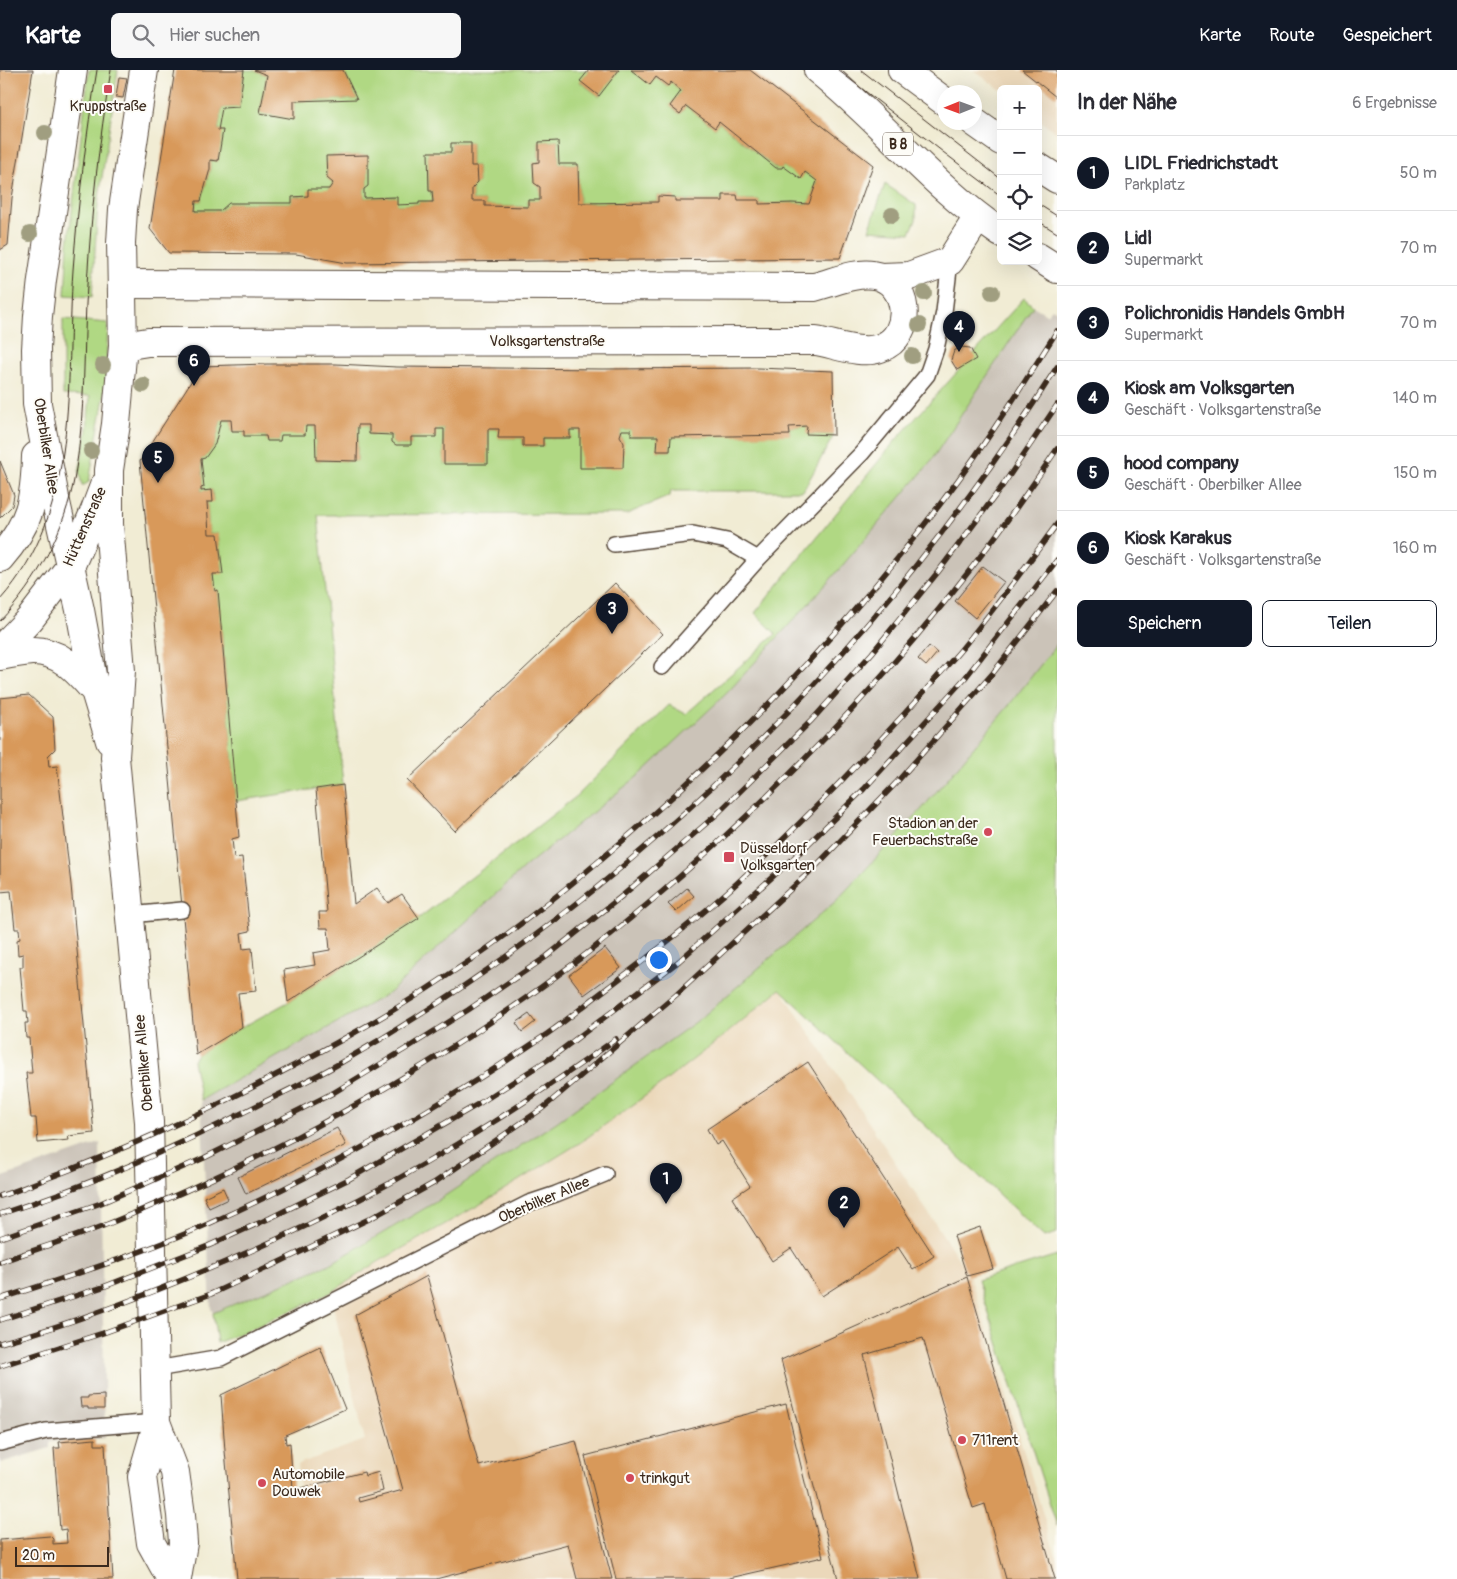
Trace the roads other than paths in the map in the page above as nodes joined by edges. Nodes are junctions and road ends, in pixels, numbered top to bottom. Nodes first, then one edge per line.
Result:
1 (73, 70) edge
2 (144, 70) edge
3 (818, 70) edge
4 (902, 70) edge
5 (937, 96) edge
6 (982, 128) edge
7 (997, 138) edge
8 (1042, 170) edge
9 (1057, 179) edge
10 (978, 217) junction
11 (997, 229) edge
12 (1042, 260) edge
13 (950, 261) junction
14 (1057, 269) edge
15 (881, 277) junction
16 (122, 284) junction
17 (122, 346) junction
18 (37, 404) junction
19 (109, 470) junction
20 (614, 544) dead end
21 (1, 556) edge
22 (758, 559) junction
23 (70, 567) junction
24 (0, 650) edge
25 (0, 656) edge
26 (662, 667) dead end
27 (95, 690) junction
28 (115, 757) junction
29 (182, 910) dead end
30 (130, 915) junction
31 (605, 1174) dead end
32 (156, 1369) junction
33 (157, 1423) junction
34 (0, 1443) edge
35 (171, 1579) edge
36 (177, 1579) edge

1 - 18 main road, Oberbilker Allee
2 - 16 main road, Oberbilker Allee
3 - 10 main road, B 8
4 - 5 main road
6 - 7 main road
8 - 9 main road
10 - 11 main road, B 8
10 - 13 main road
12 - 14 main road
13 - 15 main road
13 - 22 lane
15 - 16 main road
15 - 17 main road, Volksgartenstraße
16 - 17 main road, Oberbilker Allee
17 - 19 main road, Oberbilker Allee
18 - 21 main road
18 - 23 main road, Oberbilker Allee
19 - 23 main road, Hüttenstraße
19 - 28 main road, Oberbilker Allee
20 - 22 lane
22 - 26 lane
23 - 24 main road, Hüttenstraße
23 - 27 main road, Oberbilker Allee
25 - 27 main road
27 - 28 main road, Oberbilker Allee
28 - 30 main road, Oberbilker Allee
29 - 30 lane
30 - 32 main road, Oberbilker Allee
31 - 32 lane, Oberbilker Allee
32 - 33 main road, Oberbilker Allee
33 - 34 lane
33 - 35 main road, Oberbilker Allee
33 - 36 main road, Oberbilker Allee

